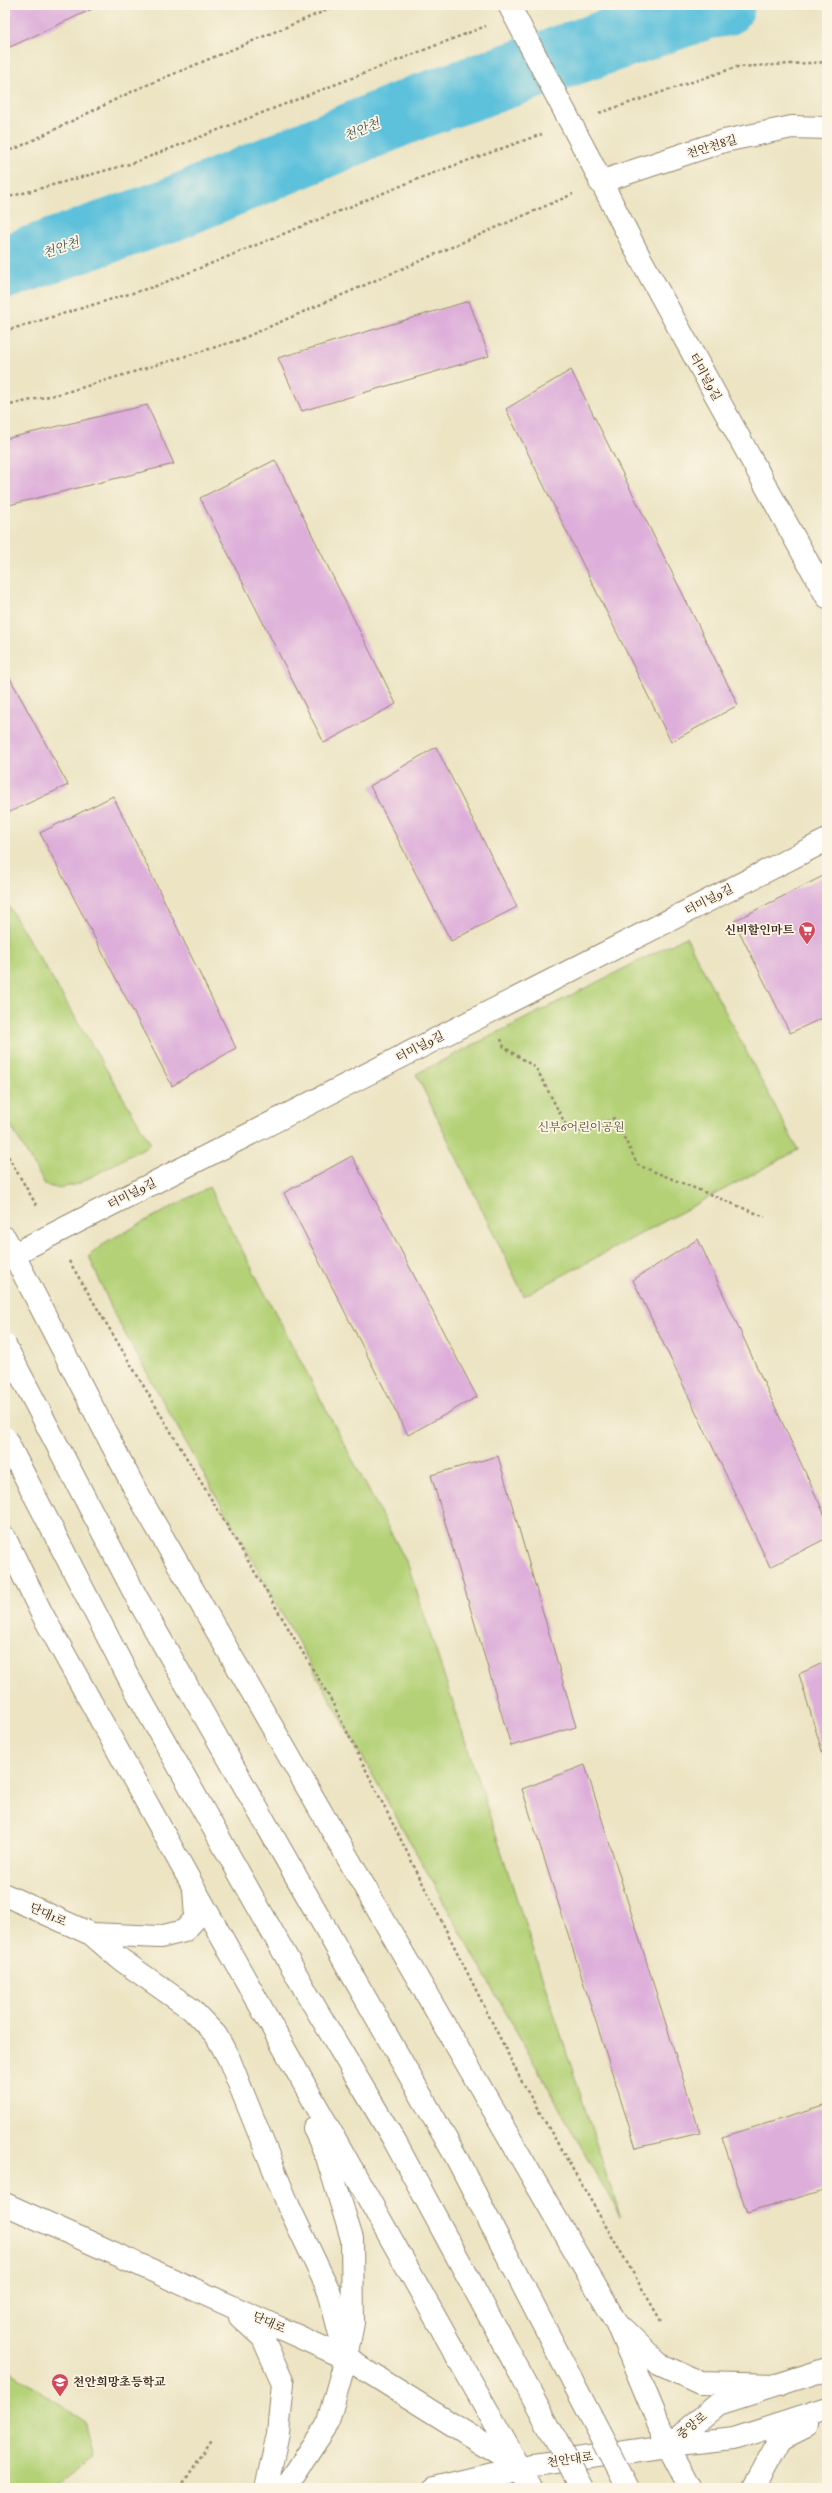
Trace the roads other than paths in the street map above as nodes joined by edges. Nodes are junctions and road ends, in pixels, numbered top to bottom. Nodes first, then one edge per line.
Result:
1 (509, 5) edge
2 (827, 128) edge
3 (600, 182) junction
4 (827, 597) edge
5 (827, 840) edge
6 (10, 1246) edge
7 (5, 1344) edge
8 (5, 1438) edge
9 (5, 1538) edge
10 (194, 1888) junction
11 (5, 1895) edge
12 (91, 1934) junction
13 (236, 1963) junction
14 (5, 2204) edge
15 (226, 2304) junction
16 (616, 2322) junction
17 (346, 2358) junction
18 (827, 2369) edge
19 (779, 2385) junction
20 (827, 2409) edge
21 (827, 2416) edge
22 (668, 2446) junction
23 (520, 2467) junction
24 (266, 2488) edge
25 (285, 2488) edge
26 (434, 2488) edge
27 (476, 2488) edge
28 (531, 2488) edge
29 (582, 2488) edge
30 (628, 2488) edge
31 (690, 2488) edge
32 (754, 2488) edge

1 - 3 main road, 터미널9길, bridge
2 - 3 main road, 천안천8길
3 - 4 main road, 터미널9길
5 - 6 main road, 터미널9길
6 - 16 main road
7 - 30 main road, bridge
8 - 29 main road, bridge
9 - 10 main road
10 - 12 main road
10 - 13 main road
11 - 12 main road, 단대1로
12 - 17 main road
13 - 17 main road
13 - 23 main road
14 - 15 main road, 단대로
15 - 17 main road, 단대로
15 - 24 main road
16 - 19 main road
16 - 22 main road
17 - 23 main road, 단대로
17 - 25 main road
18 - 19 main road, 중앙로
19 - 22 main road, 중앙로
20 - 22 main road, 중앙로
21 - 32 main road
22 - 23 main road, 천안대로
22 - 31 main road
23 - 26 main road
23 - 27 main road, 천안대로
23 - 28 main road

